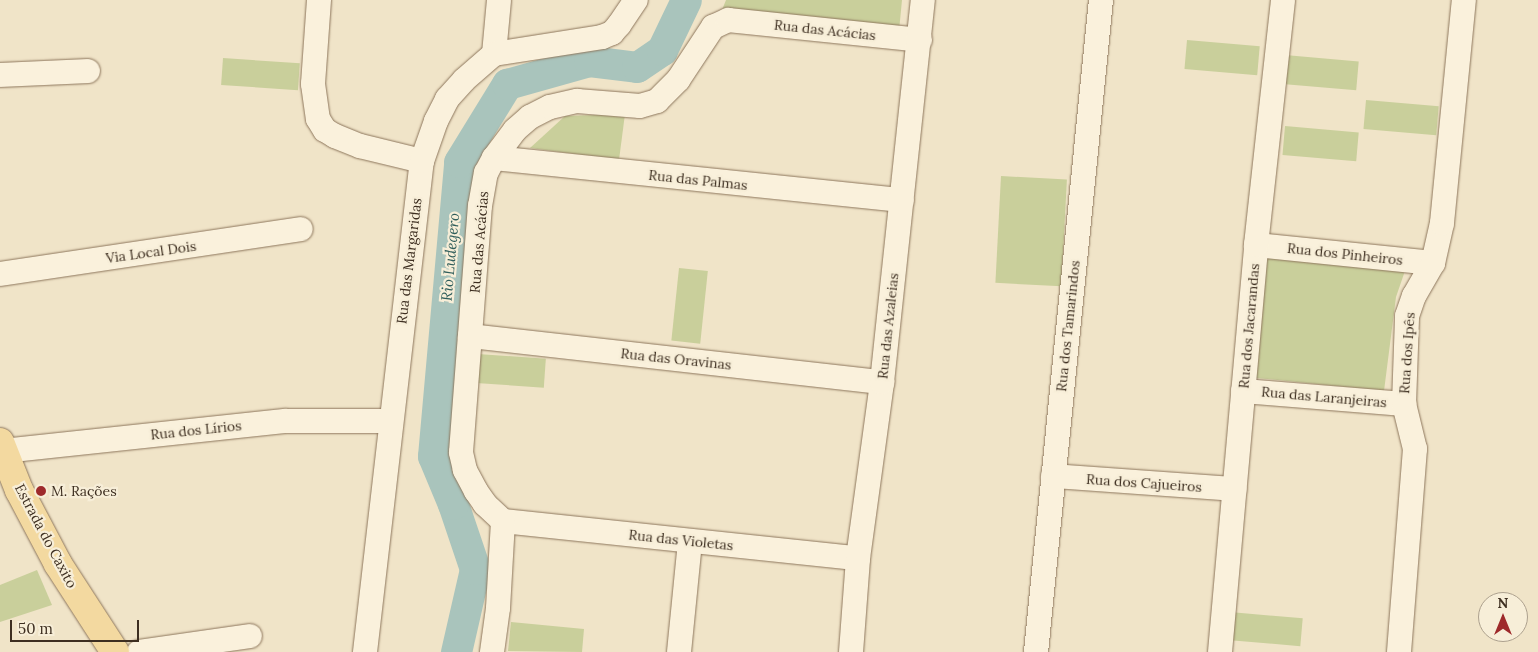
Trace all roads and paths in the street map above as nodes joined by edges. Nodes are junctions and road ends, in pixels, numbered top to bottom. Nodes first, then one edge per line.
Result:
1 (319, 0) edge
2 (499, 0) edge
3 (636, 0) edge
4 (923, 0) edge
5 (1100, 0) edge
6 (1283, 0) edge
7 (1464, 0) edge
8 (920, 40) junction
9 (494, 54) junction
10 (88, 71) dead end
11 (0, 75) edge
12 (494, 158) junction
13 (422, 161) junction
14 (902, 200) junction
15 (301, 230) dead end
16 (1256, 245) junction
17 (1433, 263) junction
18 (0, 274) edge
19 (470, 336) junction
20 (882, 382) junction
21 (1243, 390) junction
22 (1404, 404) junction
23 (390, 421) junction
24 (2, 446) edge
25 (1052, 476) junction
26 (1235, 489) junction
27 (503, 521) junction
28 (690, 542) junction
29 (858, 558) junction
30 (250, 636) dead end
31 (114, 652) edge
32 (139, 652) edge
33 (364, 652) edge
34 (492, 652) edge
35 (679, 652) edge
36 (851, 652) edge
37 (1036, 652) edge
38 (1220, 652) edge
39 (1399, 652) edge

1 - 13 street
2 - 9 street
3 - 9 street
4 - 8 street, Rua das Azaleias
5 - 25 street, Rua dos Tamarindos
6 - 16 street, Rua dos Jacarandas
7 - 17 street, Rua dos Ipês
8 - 12 street, Rua das Acácias
8 - 14 street, Rua das Azaleias
9 - 13 street, Rua das Margaridas
10 - 11 street
12 - 14 street, Rua das Palmas
12 - 19 street, Rua das Acácias
13 - 23 street, Rua das Margaridas
14 - 20 street, Rua das Azaleias
15 - 18 street, Via Local Dois
16 - 17 street, Rua dos Pinheiros
16 - 21 street, Rua dos Jacarandas
17 - 22 street, Rua dos Ipês
19 - 20 street, Rua das Oravinas
19 - 27 street, Rua das Acácias
20 - 29 street, Rua das Azaleias
21 - 22 street, Rua das Laranjeiras
21 - 26 street, Rua dos Jacarandas
22 - 39 street, Rua dos Ipês
23 - 24 street, Rua dos Lírios
23 - 33 street, Rua das Margaridas
24 - 31 main road, Estrada do Caxito
25 - 26 street, Rua dos Cajueiros
25 - 37 street, Rua dos Tamarindos
26 - 38 street, Rua dos Jacarandas
27 - 28 street, Rua das Violetas
27 - 34 street
28 - 29 street, Rua das Violetas
28 - 35 street
29 - 36 street, Rua das Azaleias
30 - 32 street

